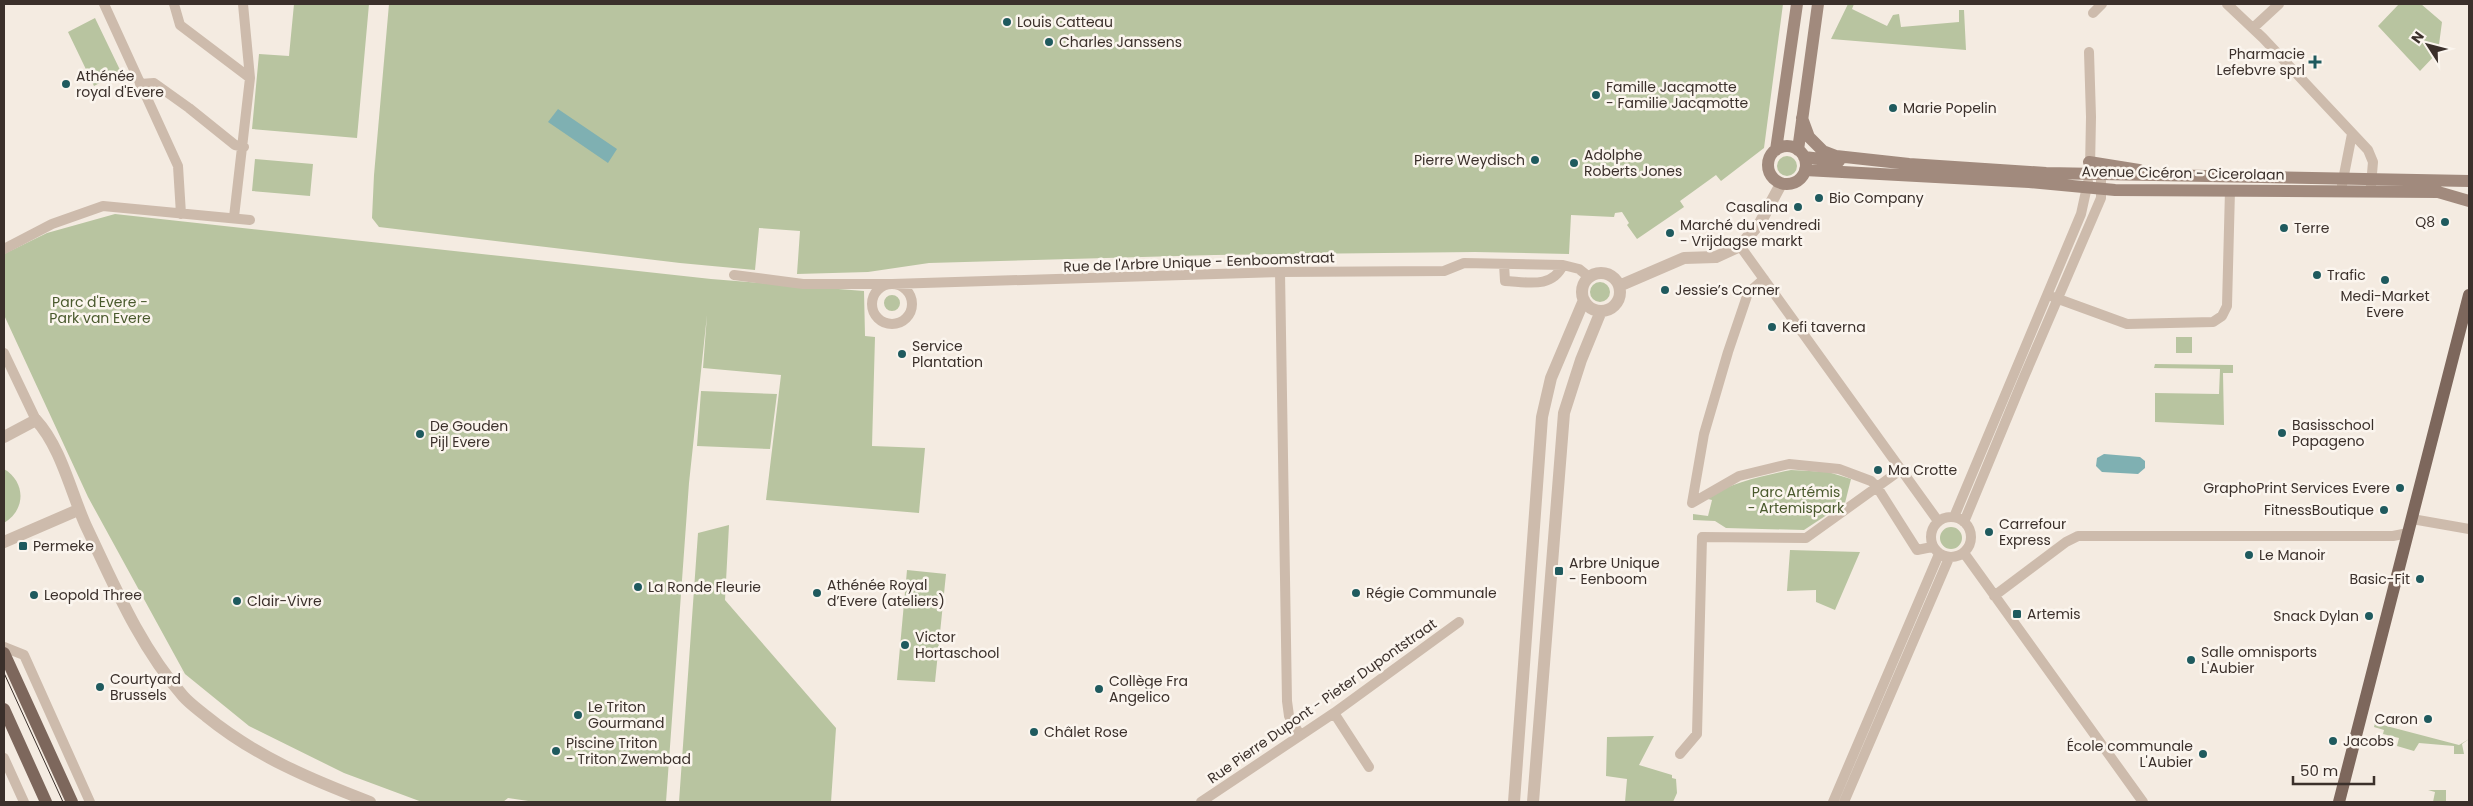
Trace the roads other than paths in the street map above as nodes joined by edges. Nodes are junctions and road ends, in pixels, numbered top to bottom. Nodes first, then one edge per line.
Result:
1 (105, 4) edge
2 (174, 4) edge
3 (243, 4) edge
4 (1797, 4) edge
5 (1818, 4) edge
6 (2102, 4) edge
7 (2227, 4) edge
8 (2279, 4) edge
9 (2094, 13) dead end
10 (2253, 28) junction
11 (2089, 52) dead end
12 (250, 78) junction
13 (140, 84) junction
14 (1802, 118) junction
15 (2352, 134) junction
16 (244, 146) junction
17 (1776, 150) junction
18 (1803, 159) junction
19 (1892, 162) junction
20 (2092, 174) junction
21 (2373, 177) junction
22 (2342, 178) junction
23 (2469, 180) edge
24 (1781, 184) junction
25 (2101, 188) junction
26 (2230, 190) junction
27 (2342, 191) junction
28 (2370, 191) junction
29 (2469, 201) edge
30 (181, 214) junction
31 (234, 217) junction
32 (250, 220) dead end
33 (1740, 246) junction
34 (4, 248) edge
35 (1504, 264) junction
36 (1563, 265) junction
37 (1280, 272) junction
38 (734, 275) dead end
39 (1589, 277) junction
40 (1764, 279) junction
41 (1620, 286) junction
42 (2469, 295) edge
43 (2052, 297) junction
44 (1584, 300) junction
45 (1601, 311) junction
46 (4, 353) edge
47 (36, 420) junction
48 (4, 437) edge
49 (1902, 469) junction
50 (1877, 487) junction
51 (78, 510) junction
52 (1954, 517) junction
53 (2412, 518) junction
54 (1938, 521) junction
55 (1964, 522) junction
56 (2469, 529) edge
57 (2408, 533) junction
58 (4, 542) edge
59 (1936, 550) junction
60 (1964, 553) junction
61 (1949, 558) junction
62 (1994, 596) junction
63 (1459, 622) dead end
64 (4, 647) edge
65 (4, 653) edge
66 (1523, 687) junction
67 (1542, 688) junction
68 (4, 709) edge
69 (1334, 713) junction
70 (1300, 735) junction
71 (1680, 754) dead end
72 (4, 758) edge
73 (1369, 767) dead end
74 (8, 778) edge
75 (24, 802) edge
76 (46, 802) edge
77 (72, 802) edge
78 (90, 802) edge
79 (370, 802) edge
80 (1201, 802) edge
81 (1514, 802) edge
82 (1533, 802) edge
83 (1833, 802) edge
84 (1844, 802) edge
85 (2143, 802) edge
86 (2339, 802) edge

1 - 13 street
2 - 12 street
3 - 12 street
4 - 17 main road
5 - 14 main road
6 - 9 street
7 - 10 street
8 - 10 street
10 - 15 street
11 - 20 street
12 - 16 street
13 - 16 street
13 - 30 street
14 - 18 main road
14 - 19 main road, Avenue Cicéron - Cicerolaan
15 - 21 street
15 - 22 street
16 - 31 street
17 - 18 main road, Avenue Cicéron - Cicerolaan
17 - 24 main road
18 - 19 main road, Avenue Cicéron - Cicerolaan
18 - 20 main road, Avenue Cicéron - Cicerolaan
18 - 24 main road
19 - 20 main road, Avenue Cicéron - Cicerolaan
20 - 22 main road, Avenue Cicéron - Cicerolaan
20 - 25 main road, Avenue Cicéron - Cicerolaan
20 - 43 street
21 - 22 main road, Avenue Cicéron - Cicerolaan
21 - 23 main road, Avenue Cicéron - Cicerolaan
21 - 28 street
22 - 27 street
24 - 33 street
25 - 26 main road, Avenue Cicéron - Cicerolaan
25 - 43 street
26 - 27 main road, Avenue Cicéron - Cicerolaan
26 - 43 street
27 - 28 main road, Avenue Cicéron - Cicerolaan
28 - 29 main road, Avenue Cicéron - Cicerolaan
30 - 31 street
30 - 34 street
31 - 32 street
33 - 40 street
33 - 41 street
35 - 36 street, Rue de l'Arbre Unique - Eenboomstraat
35 - 36 street
35 - 37 street, Rue de l'Arbre Unique - Eenboomstraat
36 - 39 street, Rue de l'Arbre Unique - Eenboomstraat
37 - 38 street, Rue de l'Arbre Unique - Eenboomstraat
37 - 70 street
39 - 41 street
39 - 44 street
40 - 49 street
40 - 50 street
41 - 45 street
42 - 53 main road
43 - 52 street
43 - 55 street
44 - 45 street
44 - 66 street
45 - 67 street
46 - 47 street
47 - 48 street
47 - 51 street
49 - 50 street
49 - 54 street
50 - 59 street
50 - 71 street
51 - 58 street
51 - 79 street
52 - 54 street
52 - 55 street
53 - 56 street
53 - 57 main road
54 - 59 street
55 - 60 street
57 - 62 street
57 - 86 main road
59 - 61 street
59 - 83 street
60 - 61 street
60 - 62 street
61 - 84 street
62 - 85 street
63 - 69 street, Rue Pierre Dupont - Pieter Dupontstraat
64 - 78 street
65 - 77 main road
66 - 67 street
66 - 81 street
67 - 82 street
68 - 76 main road
69 - 70 street, Rue Pierre Dupont - Pieter Dupontstraat
69 - 73 street
70 - 80 street, Rue Pierre Dupont - Pieter Dupontstraat
72 - 74 street
74 - 75 street

